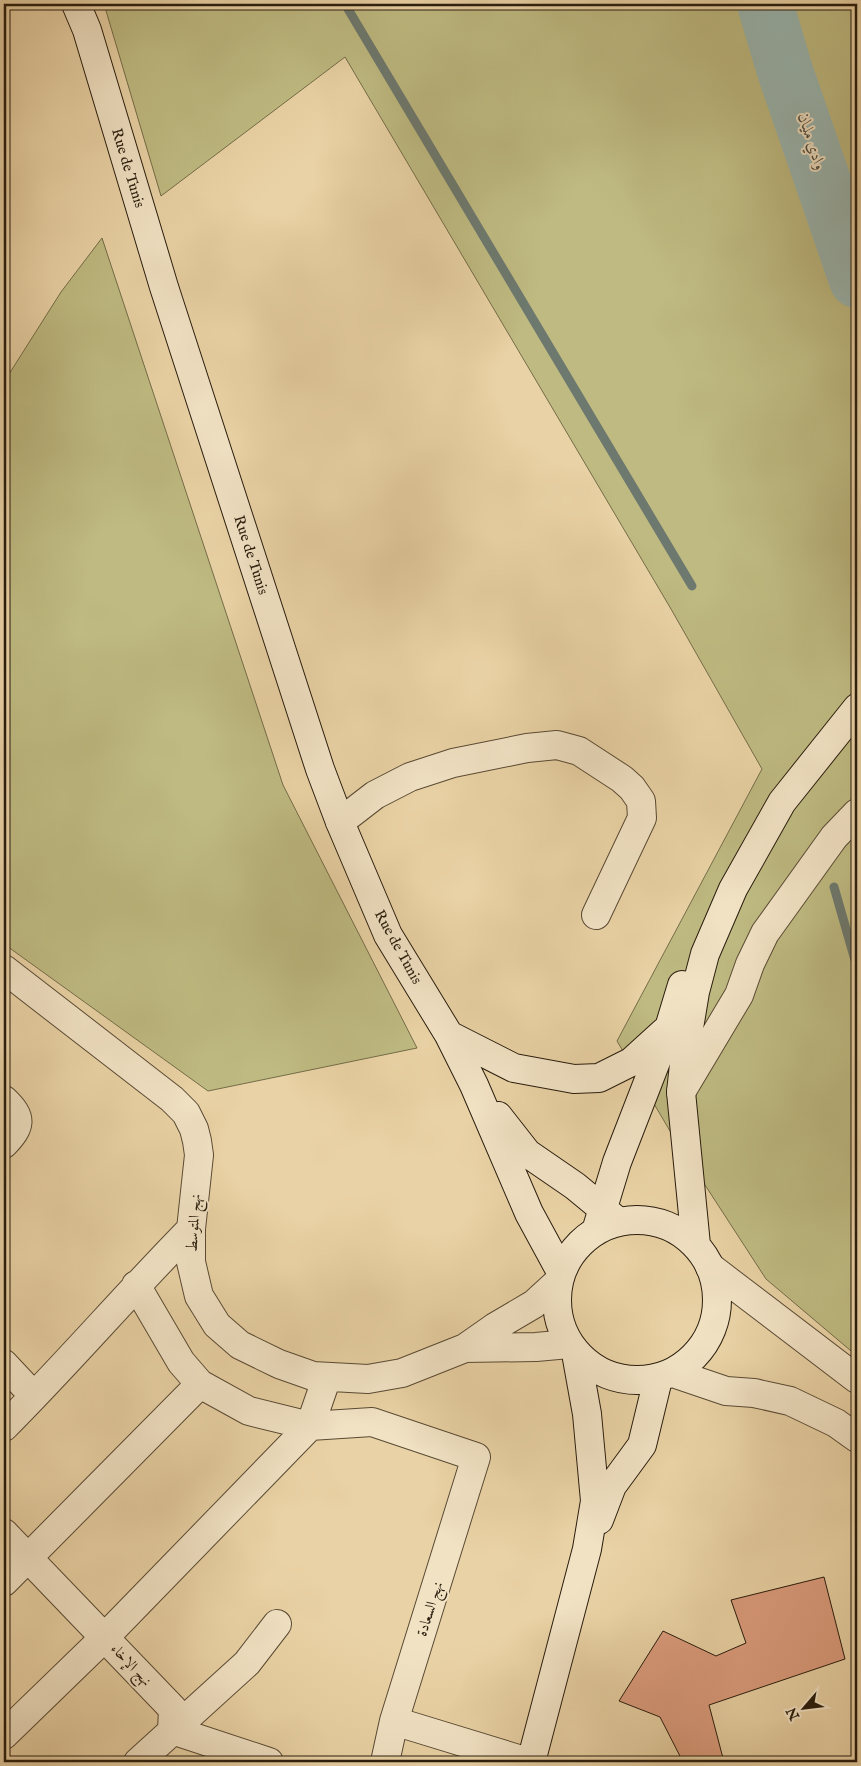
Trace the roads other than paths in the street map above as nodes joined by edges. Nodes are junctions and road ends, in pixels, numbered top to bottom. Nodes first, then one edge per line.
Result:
1 (76, 4) edge
2 (853, 714) edge
3 (857, 813) edge
4 (340, 822) junction
5 (596, 915) dead end
6 (705, 954) junction
7 (4, 969) edge
8 (669, 1028) junction
9 (449, 1035) junction
10 (474, 1085) junction
11 (682, 1092) junction
12 (4, 1100) edge
13 (4, 1144) edge
14 (606, 1220) junction
15 (191, 1230) junction
16 (703, 1256) junction
17 (560, 1277) junction
18 (136, 1285) junction
19 (465, 1348) junction
20 (572, 1348) junction
21 (4, 1364) edge
22 (665, 1376) junction
23 (327, 1377) junction
24 (857, 1380) edge
25 (200, 1384) junction
26 (34, 1396) junction
27 (310, 1426) junction
28 (4, 1427) edge
29 (857, 1438) edge
30 (4, 1533) edge
31 (587, 1549) junction
32 (28, 1558) junction
33 (4, 1582) edge
34 (278, 1624) dead end
35 (105, 1637) junction
36 (394, 1721) junction
37 (172, 1730) junction
38 (4, 1735) edge
39 (138, 1762) edge
40 (269, 1762) edge
41 (385, 1762) edge
42 (530, 1762) edge

1 - 4 street, Rue de Tunis
2 - 6 street
3 - 11 street
4 - 5 street
4 - 9 street, Rue de Tunis
6 - 8 street
6 - 11 street
7 - 15 street, نهج المتوسط
8 - 9 street
8 - 14 street
9 - 10 street, Rue de Tunis
10 - 14 street
10 - 17 street
11 - 16 street
12 - 13 street
14 - 16 street
14 - 17 street
15 - 18 street
15 - 23 street, نهج المتوسط
16 - 22 street
16 - 24 street
17 - 19 street
17 - 20 street
18 - 25 street
18 - 26 street
19 - 20 street
19 - 23 street, نهج المتوسط
20 - 22 street
20 - 31 street
21 - 26 street
22 - 29 street
22 - 31 street
23 - 27 street
25 - 27 street
25 - 32 street
26 - 28 street
27 - 35 street
27 - 36 street, نهج السعادة
30 - 32 street, نهج الإخاء
31 - 42 street
32 - 33 street
32 - 35 street, نهج الإخاء
34 - 37 street
35 - 37 street, نهج الإخاء
35 - 38 street
36 - 41 street, نهج السعادة
36 - 42 street
37 - 39 street
37 - 40 street

